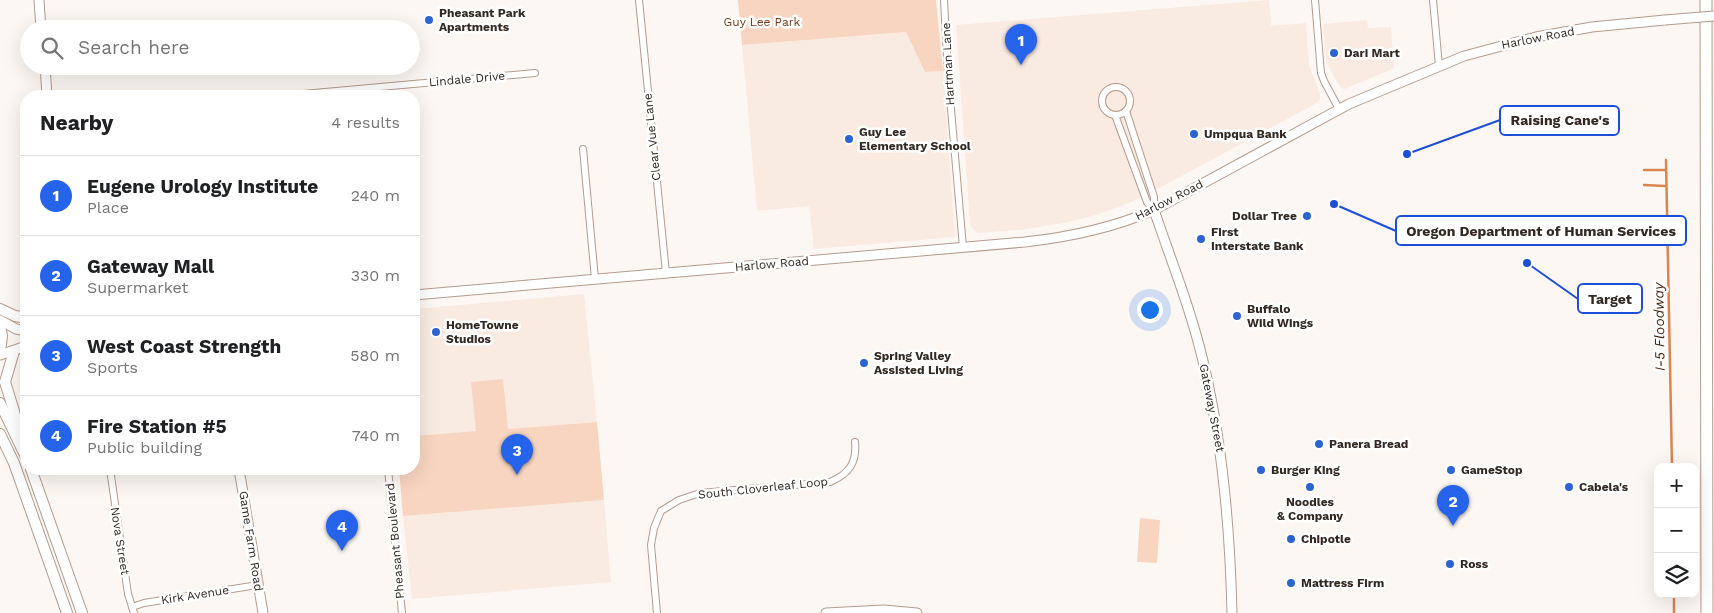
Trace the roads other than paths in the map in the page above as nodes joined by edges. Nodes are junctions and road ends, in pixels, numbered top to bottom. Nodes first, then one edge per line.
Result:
1 (39, 0) edge
2 (639, 0) edge
3 (944, 0) edge
4 (1315, 0) edge
5 (1434, 0) edge
6 (1706, 0) edge
7 (1714, 16) edge
8 (41, 20) edge
9 (1438, 66) junction
10 (535, 74) dead end
11 (46, 75) edge
12 (47, 90) edge
13 (378, 90) edge
14 (1339, 109) junction
15 (1126, 111) junction
16 (1115, 115) junction
17 (583, 149) dead end
18 (1154, 210) junction
19 (963, 248) junction
20 (666, 273) junction
21 (595, 279) junction
22 (420, 294) edge
23 (0, 309) edge
24 (20, 317) edge
25 (0, 320) edge
26 (0, 326) edge
27 (20, 330) edge
28 (20, 348) edge
29 (14, 351) junction
30 (0, 353) edge
31 (0, 403) edge
32 (0, 434) edge
33 (20, 441) edge
34 (855, 442) dead end
35 (20, 444) edge
36 (33, 475) edge
37 (111, 475) edge
38 (240, 475) edge
39 (389, 475) edge
40 (258, 585) junction
41 (133, 610) edge
42 (68, 613) edge
43 (82, 613) edge
44 (263, 613) edge
45 (402, 613) edge
46 (657, 613) edge
47 (826, 613) edge
48 (832, 613) edge
49 (917, 613) edge
50 (1232, 613) edge
51 (1707, 613) edge

1 - 8 main road
2 - 20 street, Clear Vue Lane
3 - 19 street, Hartman Lane
4 - 14 street
5 - 9 street
6 - 51 highway
7 - 9 main road, Harlow Road, bridge
9 - 14 main road, Harlow Road
10 - 13 street, Lindale Drive
11 - 12 main road
14 - 18 main road, Harlow Road
15 - 16 street
15 - 16 street
15 - 18 street, Gateway Street
16 - 18 street, Gateway Street
17 - 21 street
18 - 19 main road, Harlow Road
18 - 50 main road, Gateway Street
19 - 20 main road, Harlow Road
20 - 21 main road, Harlow Road
21 - 22 main road, Harlow Road
23 - 24 main road
25 - 27 main road
26 - 30 main road
28 - 29 main road
29 - 30 main road
29 - 33 main road
31 - 35 main road
32 - 42 main road
34 - 46 street, South Cloverleaf Loop
36 - 43 main road
37 - 41 street, Nova Street
38 - 40 main road, Game Farm Road
39 - 45 street, Pheasant Boulevard
40 - 41 street, Kirk Avenue
40 - 44 main road, Game Farm Road
47 - 48 main road
48 - 49 main road

